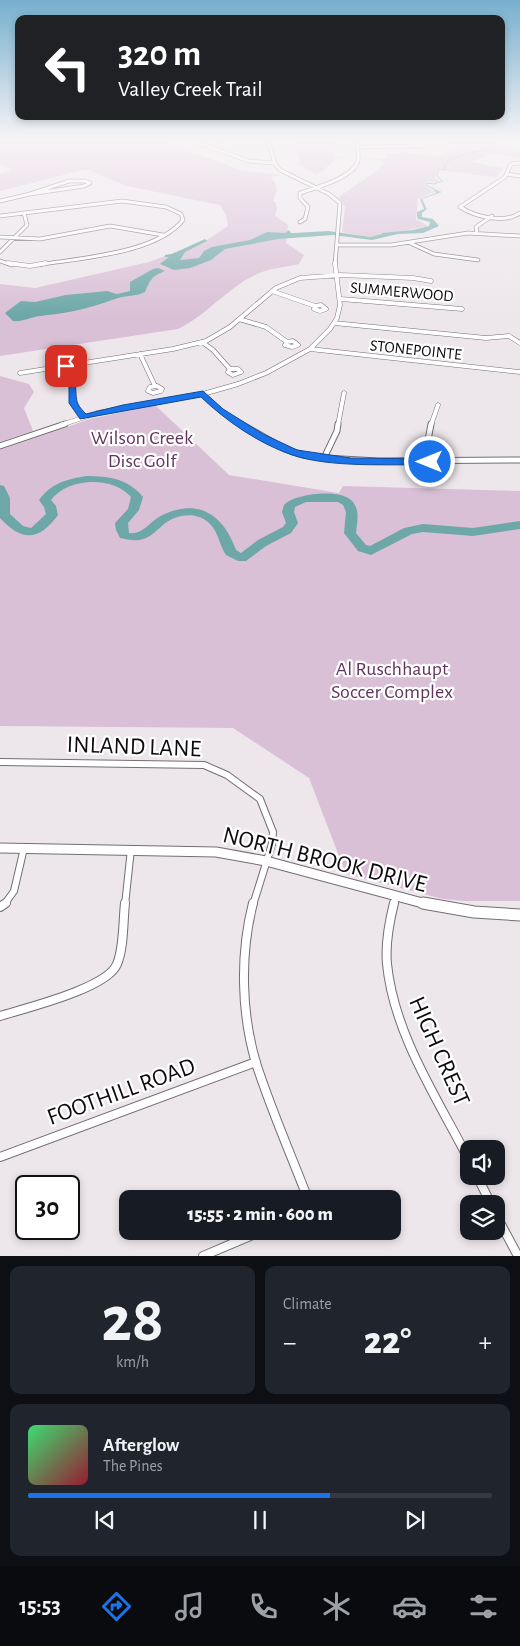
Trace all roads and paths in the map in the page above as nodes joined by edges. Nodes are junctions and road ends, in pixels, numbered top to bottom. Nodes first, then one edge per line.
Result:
1 (302, 200) edge
2 (335, 200) edge
3 (471, 200) edge
4 (520, 213) edge
5 (24, 214) junction
6 (0, 216) edge
7 (492, 216) junction
8 (300, 222) dead end
9 (477, 233) junction
10 (163, 235) junction
11 (520, 236) edge
12 (0, 237) edge
13 (14, 238) junction
14 (410, 243) junction
15 (336, 245) junction
16 (0, 252) edge
17 (478, 260) dead end
18 (0, 261) edge
19 (337, 276) junction
20 (431, 281) dead end
21 (272, 291) junction
22 (340, 299) junction
23 (315, 306) dead end
24 (462, 309) dead end
25 (239, 318) junction
26 (334, 323) junction
27 (202, 342) junction
28 (288, 342) dead end
29 (520, 343) edge
30 (310, 349) junction
31 (140, 354) junction
32 (66, 366) junction
33 (230, 370) dead end
34 (20, 372) dead end
35 (520, 372) edge
36 (155, 386) dead end
37 (344, 393) dead end
38 (203, 394) junction
39 (438, 405) dead end
40 (83, 417) junction
41 (0, 446) edge
42 (324, 458) junction
43 (520, 460) edge
44 (430, 462) junction
45 (0, 762) edge
46 (0, 848) edge
47 (24, 848) junction
48 (131, 849) junction
49 (266, 861) junction
50 (396, 896) junction
51 (0, 907) edge
52 (518, 915) edge
53 (520, 925) edge
54 (0, 1016) edge
55 (256, 1062) junction
56 (460, 1142) edge
57 (0, 1157) edge
58 (305, 1190) edge
59 (505, 1232) edge
60 (241, 1240) edge
61 (203, 1256) edge
62 (518, 1256) edge

1 - 8 street
2 - 15 street
3 - 7 street
4 - 7 street
5 - 6 street
5 - 10 street
5 - 13 street
7 - 9 street
9 - 11 street
9 - 14 street
10 - 13 street
10 - 18 street
12 - 13 street
13 - 16 street
14 - 15 street
14 - 17 street
15 - 19 street
19 - 20 street
19 - 21 street
19 - 22 street
21 - 23 street
21 - 25 street
22 - 24 street, SUMMERWOOD
22 - 26 street
25 - 27 street
25 - 28 street
26 - 29 street, STONEPOINTE
26 - 30 street
27 - 31 street
27 - 33 street
30 - 35 street, STONEPOINTE
30 - 38 street
31 - 32 street
31 - 36 street
32 - 34 street
32 - 40 street
37 - 42 street
38 - 40 street
38 - 42 street
39 - 44 street
40 - 41 street
42 - 44 street
43 - 44 street
45 - 49 street, INLAND LANE
46 - 47 street, NORTH BROOK DRIVE
47 - 48 street, NORTH BROOK DRIVE
47 - 51 street
48 - 49 street, NORTH BROOK DRIVE
48 - 54 street
49 - 50 street, NORTH BROOK DRIVE
49 - 55 street, INLAND LANE
50 - 52 street, NORTH BROOK DRIVE
50 - 56 street, HIGH CREST
52 - 53 street
55 - 57 street, FOOTHILL ROAD
55 - 58 street, INLAND LANE
59 - 62 street
60 - 61 street

